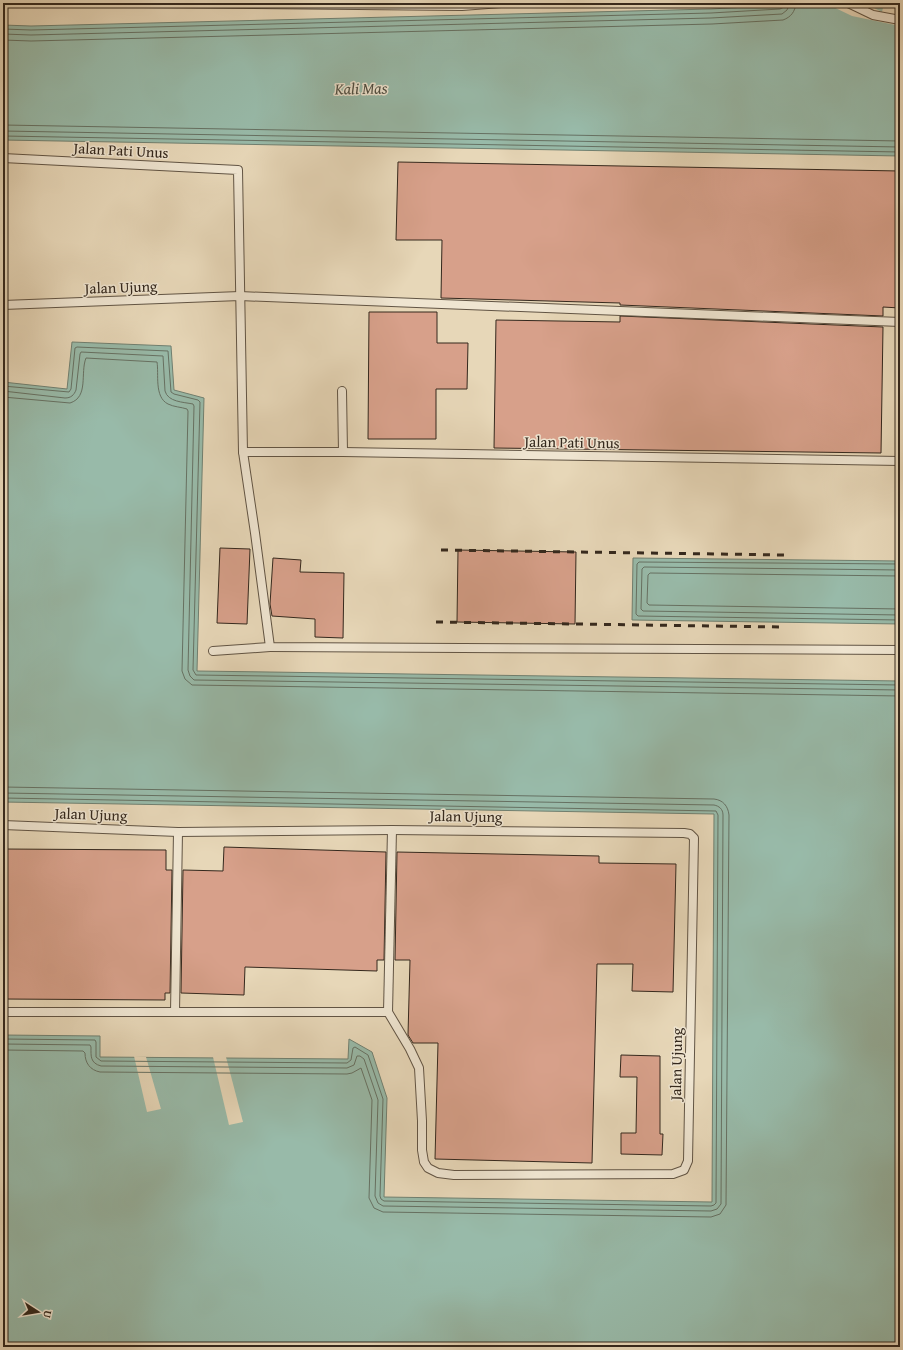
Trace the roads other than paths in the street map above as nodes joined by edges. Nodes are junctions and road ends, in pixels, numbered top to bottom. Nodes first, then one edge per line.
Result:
1 (143, 3) edge
2 (184, 3) edge
3 (501, 3) edge
4 (848, 3) edge
5 (900, 20) edge
6 (3, 158) edge
7 (240, 296) junction
8 (3, 305) edge
9 (900, 322) edge
10 (342, 391) dead end
11 (243, 452) junction
12 (343, 452) junction
13 (900, 461) edge
14 (270, 647) junction
15 (900, 650) edge
16 (213, 651) dead end
17 (3, 825) edge
18 (392, 830) junction
19 (178, 832) junction
20 (3, 1012) edge
21 (175, 1012) junction
22 (388, 1012) junction

1 - 2 lane
2 - 3 lane
4 - 5 lane
6 - 7 lane, Jalan Pati Unus
7 - 8 lane, Jalan Ujung
7 - 9 lane, Jalan Ujung
7 - 11 lane
10 - 12 lane
11 - 12 lane, Jalan Pati Unus
11 - 14 lane
12 - 13 lane, Jalan Pati Unus
14 - 15 lane
14 - 16 lane
17 - 19 lane, Jalan Ujung
18 - 19 lane, Jalan Ujung
18 - 22 lane
18 - 22 lane, Jalan Ujung
19 - 21 lane
20 - 21 lane
21 - 22 lane

